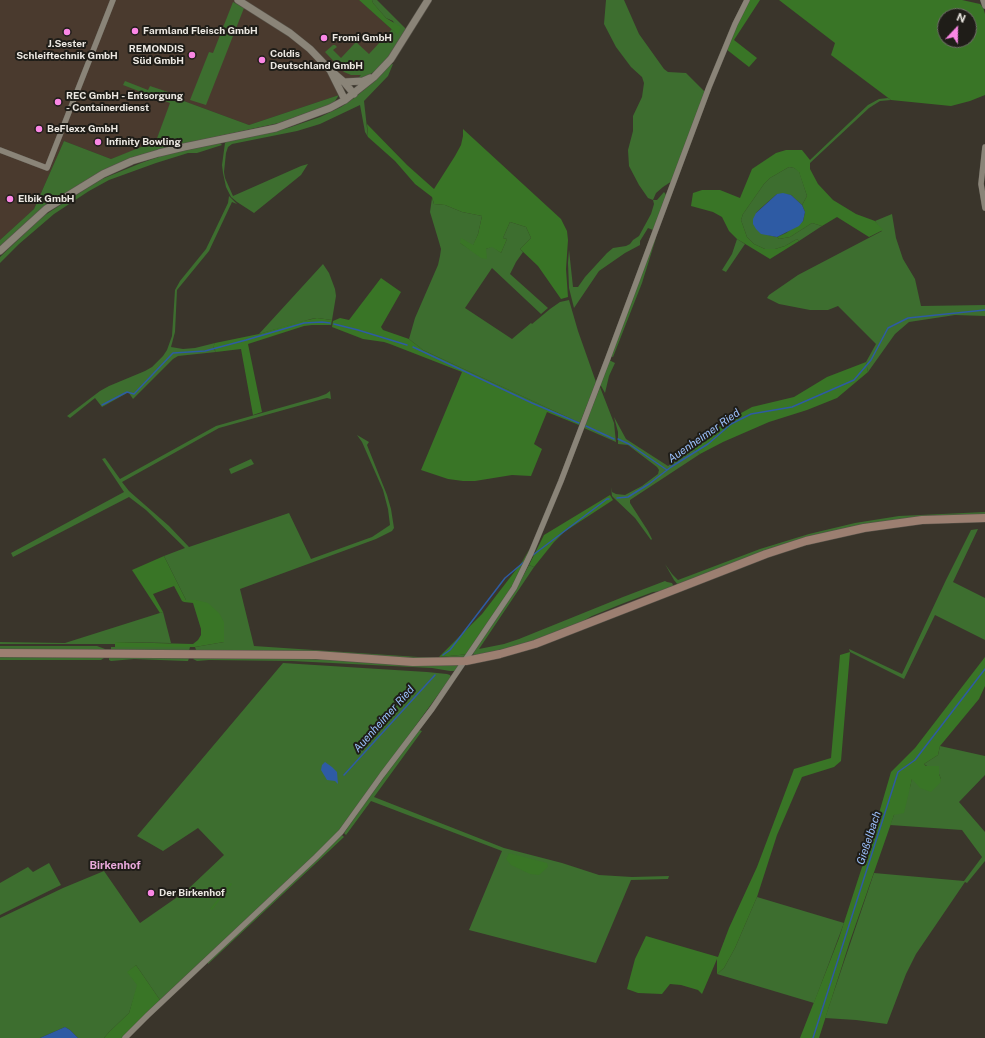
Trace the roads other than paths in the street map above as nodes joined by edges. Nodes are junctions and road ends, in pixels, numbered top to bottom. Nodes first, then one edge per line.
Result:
1 (113, 0) edge
2 (238, 0) edge
3 (428, 0) edge
4 (746, 0) edge
5 (983, 0) edge
6 (985, 6) edge
7 (330, 70) junction
8 (374, 77) junction
9 (344, 82) junction
10 (354, 94) junction
11 (345, 100) junction
12 (985, 147) edge
13 (0, 150) edge
14 (985, 208) edge
15 (0, 251) edge
16 (985, 518) edge
17 (0, 653) edge
18 (466, 661) junction
19 (125, 1038) edge

1 - 13 street
2 - 7 street
3 - 8 street
4 - 18 street
5 - 6 street
7 - 9 street
7 - 11 street
8 - 9 street
8 - 10 street
9 - 10 street
10 - 11 street
11 - 15 street
12 - 14 street
16 - 18 main road
17 - 18 main road
18 - 19 street

